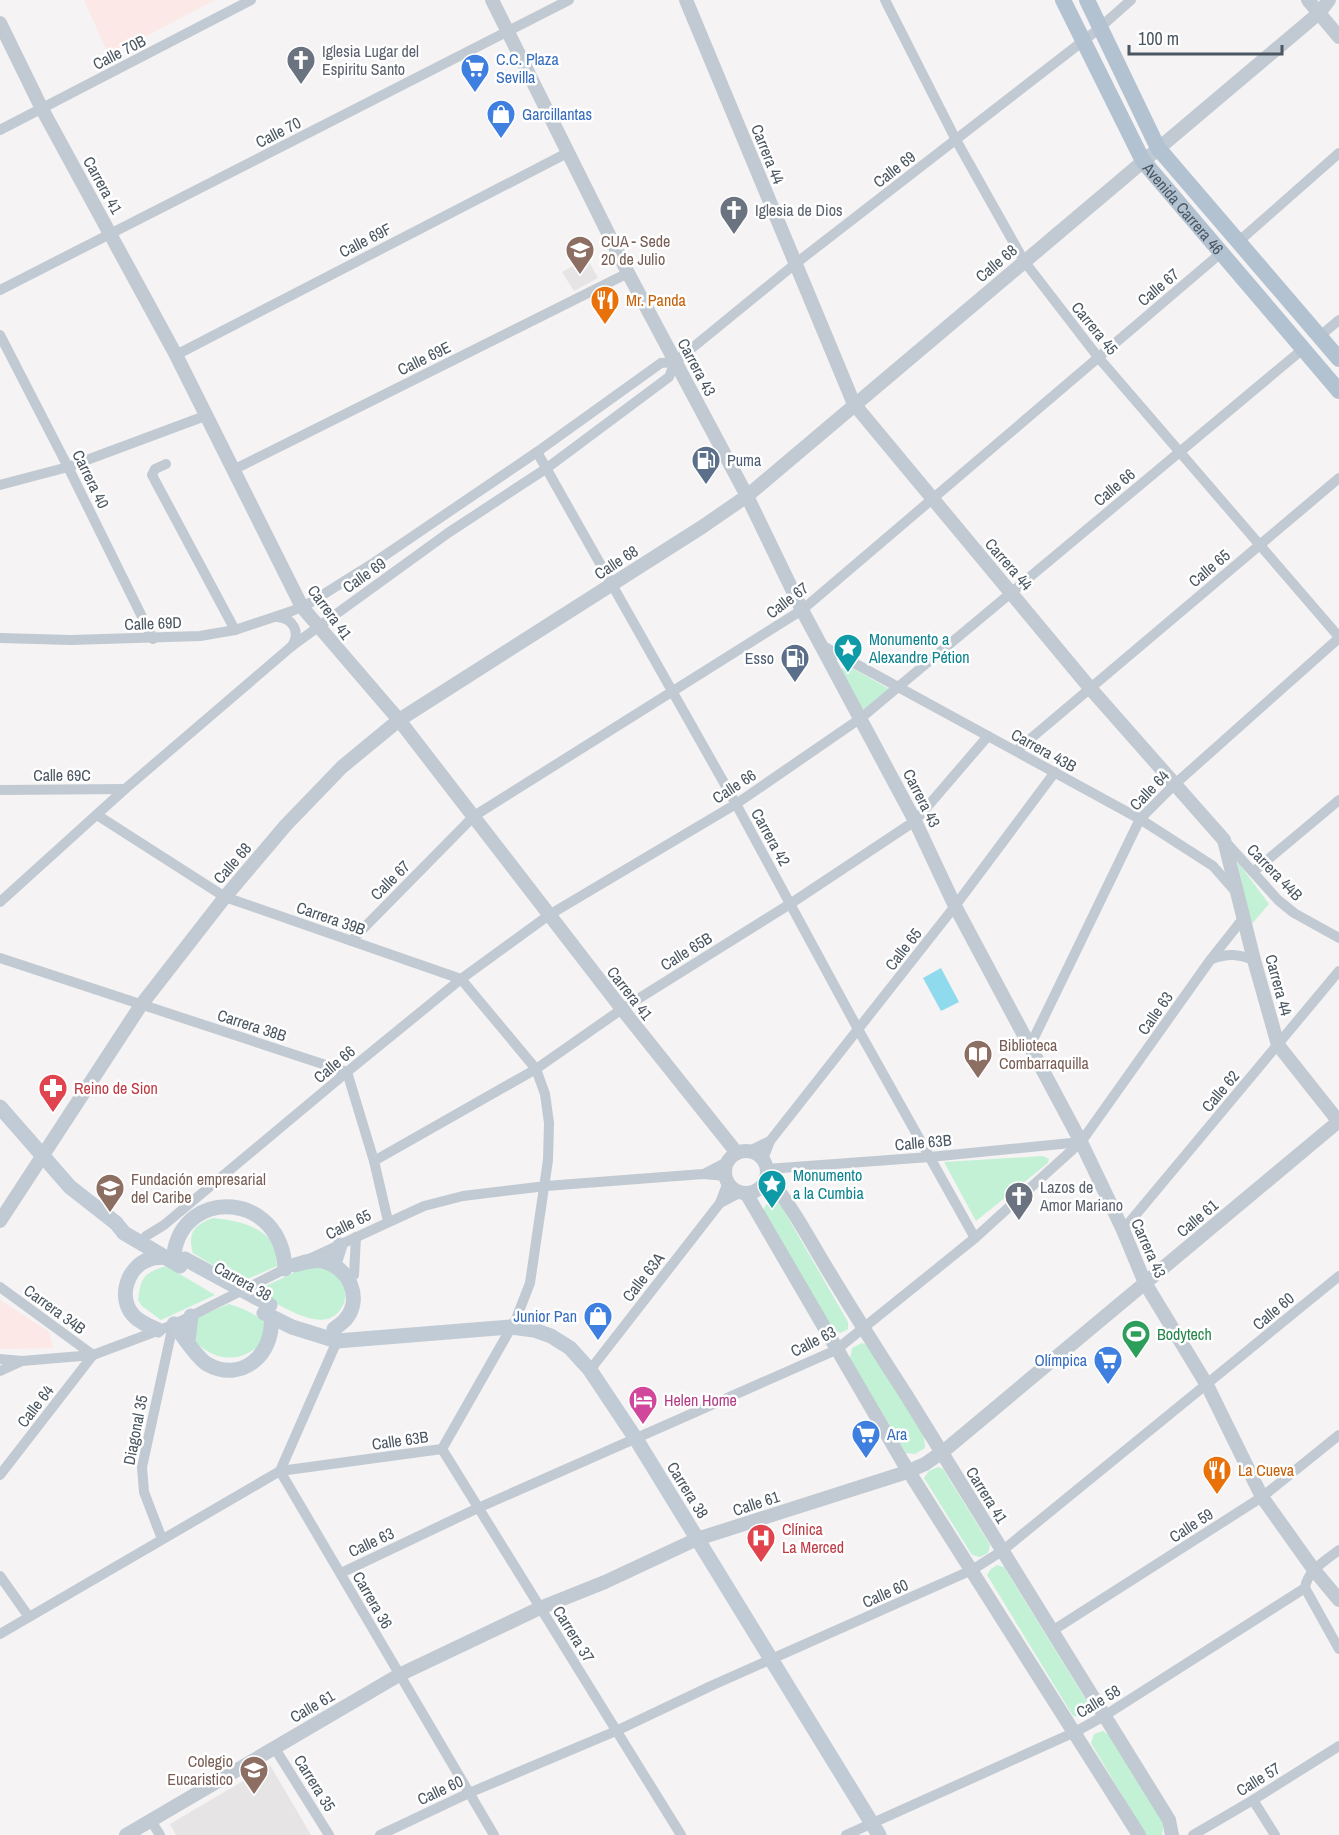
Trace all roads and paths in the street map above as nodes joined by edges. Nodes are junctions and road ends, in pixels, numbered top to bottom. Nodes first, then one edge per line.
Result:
1 (251, 0) edge
2 (492, 0) edge
3 (569, 0) edge
4 (686, 0) edge
5 (885, 0) edge
6 (1063, 0) edge
7 (1087, 0) edge
8 (1131, 0) edge
9 (1308, 0) edge
10 (1329, 0) edge
11 (1318, 13) junction
12 (0, 23) edge
13 (1100, 28) junction
14 (508, 33) junction
15 (1339, 37) edge
16 (1083, 41) junction
17 (42, 109) junction
18 (0, 130) edge
19 (956, 140) junction
20 (1158, 148) junction
21 (569, 152) junction
22 (1339, 153) edge
23 (1143, 161) junction
24 (110, 234) junction
25 (1238, 242) junction
26 (1221, 253) junction
27 (1024, 261) junction
28 (795, 264) junction
29 (628, 273) junction
30 (0, 290) edge
31 (1339, 320) edge
32 (0, 335) edge
33 (1320, 336) junction
34 (1304, 349) junction
35 (176, 355) junction
36 (1098, 357) junction
37 (1339, 359) edge
38 (675, 362) junction
39 (1339, 391) edge
40 (854, 404) junction
41 (205, 416) junction
42 (537, 452) junction
43 (1180, 452) junction
44 (166, 465) dead end
45 (68, 467) junction
46 (547, 468) junction
47 (233, 470) junction
48 (1339, 478) edge
49 (0, 485) edge
50 (747, 496) junction
51 (932, 499) junction
52 (437, 519) junction
53 (448, 533) junction
54 (1260, 545) junction
55 (612, 584) junction
56 (1012, 592) junction
57 (302, 607) junction
58 (802, 610) junction
59 (275, 617) junction
60 (317, 626) junction
61 (235, 630) junction
62 (1339, 637) edge
63 (0, 638) edge
64 (153, 639) junction
65 (292, 646) junction
66 (823, 646) junction
67 (899, 687) junction
68 (1090, 688) junction
69 (672, 692) junction
70 (861, 718) junction
71 (399, 720) junction
72 (988, 736) junction
73 (1016, 751) junction
74 (1055, 772) junction
75 (1175, 783) junction
76 (124, 789) junction
77 (0, 790) edge
78 (93, 790) junction
79 (1339, 800) edge
80 (736, 804) junction
81 (99, 813) junction
82 (474, 816) junction
83 (1140, 819) junction
84 (915, 821) junction
85 (1224, 840) junction
86 (1253, 872) junction
87 (1239, 896) junction
88 (225, 897) junction
89 (0, 902) edge
90 (790, 904) junction
91 (955, 906) junction
92 (549, 915) junction
93 (1245, 916) junction
94 (1339, 938) edge
95 (351, 941) junction
96 (0, 958) edge
97 (1211, 959) junction
98 (1254, 960) junction
99 (1339, 971) edge
100 (461, 979) junction
101 (141, 1005) junction
102 (622, 1008) junction
103 (859, 1030) junction
104 (1030, 1046) junction
105 (1278, 1046) junction
106 (536, 1069) junction
107 (347, 1072) junction
108 (0, 1107) edge
109 (1339, 1122) edge
110 (770, 1141) junction
111 (1081, 1142) junction
112 (43, 1157) junction
113 (930, 1157) junction
114 (374, 1161) junction
115 (733, 1165) junction
116 (766, 1168) junction
117 (546, 1186) junction
118 (743, 1193) junction
119 (720, 1203) junction
120 (0, 1221) edge
121 (387, 1221) junction
122 (116, 1223) junction
123 (1123, 1230) junction
124 (356, 1237) junction
125 (151, 1238) junction
126 (975, 1238) junction
127 (340, 1245) junction
128 (176, 1259) junction
129 (334, 1264) junction
130 (290, 1267) junction
131 (354, 1275) dead end
132 (1339, 1276) edge
133 (1145, 1283) junction
134 (0, 1287) edge
135 (268, 1312) junction
136 (191, 1316) junction
137 (174, 1324) junction
138 (511, 1328) junction
139 (863, 1329) junction
140 (158, 1330) junction
141 (336, 1335) junction
142 (188, 1341) junction
143 (836, 1350) junction
144 (93, 1355) junction
145 (0, 1359) edge
146 (22, 1361) junction
147 (590, 1370) junction
148 (0, 1371) edge
149 (1207, 1385) junction
150 (1339, 1435) edge
151 (636, 1439) junction
152 (442, 1449) junction
153 (941, 1453) junction
154 (280, 1471) junction
155 (909, 1471) junction
156 (0, 1475) edge
157 (1262, 1497) junction
158 (478, 1508) junction
159 (162, 1539) junction
160 (697, 1539) junction
161 (1339, 1550) edge
162 (1002, 1551) junction
163 (972, 1570) junction
164 (1314, 1570) junction
165 (341, 1573) junction
166 (0, 1576) edge
167 (1305, 1588) junction
168 (1339, 1600) edge
169 (540, 1608) junction
170 (29, 1617) junction
171 (1052, 1631) junction
172 (0, 1634) edge
173 (1339, 1649) edge
174 (771, 1660) junction
175 (399, 1675) junction
176 (1104, 1716) junction
177 (616, 1731) junction
178 (1076, 1732) junction
179 (1339, 1746) edge
180 (274, 1747) junction
181 (469, 1792) junction
182 (1254, 1800) junction
183 (151, 1821) junction
184 (875, 1829) edge
185 (126, 1835) edge
186 (160, 1835) edge
187 (329, 1835) edge
188 (380, 1835) edge
189 (494, 1835) edge
190 (681, 1835) edge
191 (846, 1835) edge
192 (1139, 1835) edge
193 (1172, 1835) edge
194 (1192, 1835) edge
195 (1275, 1835) edge

1 - 17 street, Calle 70B
2 - 14 street, Carrera 43
3 - 14 street, Calle 70
4 - 28 street, Carrera 44
5 - 19 street, Carrera 45
6 - 16 main road, Avenida Carrera 46
7 - 13 main road, Avenida Carrera 46
8 - 13 street, Calle 69
9 - 11 street
10 - 11 street, Calle 68
11 - 15 street
11 - 20 street, Calle 68
12 - 17 street, Carrera 41
13 - 16 street, Calle 69
13 - 20 main road, Avenida Carrera 46
14 - 21 street, Carrera 43
14 - 24 street, Calle 70
16 - 19 street, Calle 69
16 - 23 main road, Avenida Carrera 46
17 - 18 street, Calle 70B
17 - 24 street, Carrera 41
19 - 27 street, Carrera 45
19 - 28 street, Calle 69
20 - 23 street, Calle 68
20 - 25 main road, Avenida Carrera 46
21 - 29 street, Carrera 43
21 - 35 street, Calle 69F
22 - 25 street
23 - 26 main road, Avenida Carrera 46
23 - 27 street, Calle 68
24 - 30 street, Calle 70
24 - 35 street, Carrera 41
25 - 33 main road, Avenida Carrera 46
26 - 34 main road, Avenida Carrera 46
26 - 36 street, Calle 67
27 - 36 street, Carrera 45
27 - 40 street, Calle 68
28 - 38 street, Calle 69
28 - 40 street, Carrera 44
29 - 38 street, Carrera 43
29 - 47 street, Calle 69E
31 - 33 street
32 - 45 street, Carrera 40
33 - 37 main road, Avenida Carrera 46
34 - 39 main road, Avenida Carrera 46
34 - 43 street, Calle 66
35 - 41 street, Carrera 41
36 - 43 street, Carrera 45
36 - 51 street, Calle 67
38 - 42 street, Calle 69
38 - 46 street, Calle 69
38 - 50 street, Carrera 43
40 - 50 street, Calle 68
40 - 51 street, Carrera 44
41 - 45 street
41 - 47 street, Carrera 41
42 - 46 street, Carrera 42
42 - 52 street, Calle 69
43 - 54 street, Carrera 45
43 - 56 street, Calle 66
44 - 61 street
45 - 49 street
45 - 64 street, Carrera 40
46 - 53 street, Calle 69
46 - 55 street, Carrera 42
47 - 57 street, Carrera 41
48 - 54 street, Calle 65
50 - 55 street, Calle 68
50 - 58 street, Carrera 43
51 - 56 street, Carrera 44
51 - 58 street, Calle 67
52 - 53 street
52 - 57 street, Calle 69
53 - 60 street, Calle 69
54 - 62 street, Carrera 45
54 - 68 street, Calle 65
55 - 69 street, Carrera 42
55 - 71 street, Calle 68
56 - 67 street, Calle 66
56 - 68 street, Carrera 44
57 - 59 street, Calle 69D
57 - 60 street, Carrera 41
58 - 66 street, Carrera 43
58 - 69 street, Calle 67
59 - 61 street, Calle 69D
59 - 65 street
60 - 65 street, Calle 69
60 - 71 street, Carrera 41
61 - 64 street, Calle 69D
62 - 75 street, Calle 64
63 - 64 street, Calle 69D
65 - 76 street, Calle 69
66 - 67 street, Carrera 43B
66 - 70 street, Carrera 43
67 - 70 street, Calle 66
67 - 72 street, Carrera 43B
68 - 73 street, Calle 65
68 - 75 street, Carrera 44
69 - 80 street, Carrera 42
69 - 82 street, Calle 67
70 - 80 street, Calle 66
70 - 84 street, Carrera 43
71 - 82 street, Carrera 41
71 - 88 street, Calle 68
72 - 73 street, Carrera 43B
72 - 84 street, Calle 65B
73 - 74 street, Carrera 43B
74 - 83 street, Carrera 43B
74 - 91 street, Calle 65
75 - 83 street, Calle 64
75 - 85 street, Carrera 44
76 - 78 street, Calle 69C
76 - 81 street, Calle 69
77 - 78 street, Calle 69C
78 - 81 street
79 - 86 street
80 - 90 street, Carrera 42
80 - 92 street, Calle 66
81 - 88 street, Carrera 39B
81 - 89 street, Calle 69
82 - 92 street, Carrera 41
82 - 95 street, Calle 67
83 - 87 street, Carrera 43B
83 - 104 street, Calle 64
84 - 90 street, Calle 65B
84 - 91 street, Carrera 43
85 - 86 street, Carrera 44B
85 - 87 street, Carrera 44
86 - 94 street, Carrera 44B
87 - 93 street, Carrera 44
88 - 95 street, Carrera 39B
88 - 101 street, Calle 68
90 - 102 street, Calle 65B
90 - 103 street, Carrera 42
91 - 103 street, Calle 65
91 - 104 street, Carrera 43
92 - 100 street, Calle 66
92 - 102 street, Carrera 41
93 - 97 street, Calle 63
93 - 98 street, Carrera 44
95 - 100 street, Carrera 39B
96 - 101 street, Carrera 38B
97 - 98 street
97 - 111 street, Calle 63
98 - 105 street, Carrera 44
99 - 105 street, Calle 62
100 - 106 street
100 - 107 street, Calle 66
101 - 107 street, Carrera 38B
101 - 112 street, Calle 68
102 - 106 street, Calle 65B
102 - 115 street, Carrera 41
103 - 110 street, Calle 65
103 - 113 street, Carrera 42
104 - 111 street, Carrera 43
105 - 109 street, Carrera 44
105 - 123 street, Calle 62
106 - 114 street, Calle 65B
106 - 117 street, Calle 63B
107 - 114 street
107 - 125 street, Calle 66
108 - 112 main road, Carrera 38
109 - 133 street, Calle 61
110 - 115 street, Calle 65
110 - 116 street, Calle 65
111 - 113 street, Calle 63B
111 - 123 street, Carrera 43
111 - 126 street, Calle 63
112 - 120 street, Calle 68
112 - 122 main road, Carrera 38
113 - 116 street, Calle 63B
113 - 126 street, Carrera 42
114 - 121 street
115 - 116 street
115 - 117 street, Calle 65
115 - 118 street
115 - 119 street, Calle 63A
116 - 118 street
116 - 139 street, Carrera 41
117 - 121 street, Calle 65
117 - 138 street, Calle 63B
118 - 119 street, Calle 63A
118 - 143 street
119 - 147 street, Calle 63A
121 - 124 street, Calle 65
122 - 125 main road, Carrera 38
122 - 128 main road, Carrera 38
123 - 133 street, Carrera 43
124 - 127 street, Calle 65
124 - 131 street
125 - 128 main road, Carrera 38
126 - 139 street, Calle 63
127 - 129 main road
127 - 130 street, Calle 65
128 - 130 main road
128 - 135 main road, Carrera 38, bridge
128 - 140 main road
129 - 130 main road
129 - 141 main road
130 - 136 street, Calle 65
132 - 149 street, Calle 60
133 - 149 street, Carrera 43
133 - 153 street, Calle 61
134 - 144 street, Carrera 34B
135 - 141 main road, Carrera 38
135 - 142 main road
136 - 137 street, Calle 65
136 - 142 main road
137 - 140 street, Calle 65
137 - 142 main road
137 - 159 street, Diagonal 35
138 - 141 main road, Carrera 38
138 - 147 main road, Carrera 38
138 - 152 street, Calle 63B
139 - 143 street, Calle 63
139 - 153 street, Carrera 41
140 - 144 street, Calle 65
141 - 154 street
143 - 151 street, Calle 63
143 - 155 street
144 - 146 street, Calle 65
144 - 156 street, Calle 64
145 - 146 street, Calle 65
146 - 148 street, Calle 65
147 - 151 main road, Carrera 38
149 - 157 street, Carrera 43
149 - 162 street, Calle 60
150 - 157 street, Calle 59
151 - 158 street, Calle 63
151 - 160 main road, Carrera 38
152 - 154 street, Calle 63B
152 - 158 street, Carrera 37
153 - 155 street, Calle 61
153 - 162 street, Carrera 41
154 - 159 street, Calle 63B
154 - 165 street, Carrera 36
155 - 160 street, Calle 61
155 - 163 street
157 - 164 street, Carrera 43
157 - 171 street, Calle 59
158 - 165 street, Calle 63
158 - 169 street, Carrera 37
159 - 170 street, Calle 63B
160 - 169 street, Calle 61
160 - 174 main road, Carrera 38
161 - 164 street
162 - 163 street, Calle 60
162 - 171 street, Carrera 41
163 - 174 street, Calle 60
163 - 178 street
164 - 167 street
164 - 168 street, Carrera 43
165 - 175 street, Carrera 36
166 - 170 street
167 - 173 street
167 - 176 street, Calle 58
169 - 175 street, Calle 61
169 - 177 street, Carrera 37
170 - 172 street, Calle 63B
171 - 176 street, Carrera 41
174 - 177 street, Calle 60
174 - 184 main road, Carrera 38
175 - 180 street, Calle 61
175 - 181 street, Carrera 36
176 - 178 street, Calle 58
176 - 193 street, Carrera 41
177 - 181 street, Calle 60
177 - 190 street, Carrera 37
178 - 184 street, Calle 58
178 - 192 street
179 - 182 street, Calle 57
180 - 183 street, Calle 61
180 - 187 street, Carrera 35
181 - 188 street, Calle 60
181 - 189 street, Carrera 36
182 - 194 street, Calle 57
182 - 195 street
183 - 185 street, Calle 61
183 - 186 street
184 - 191 street, Calle 58

